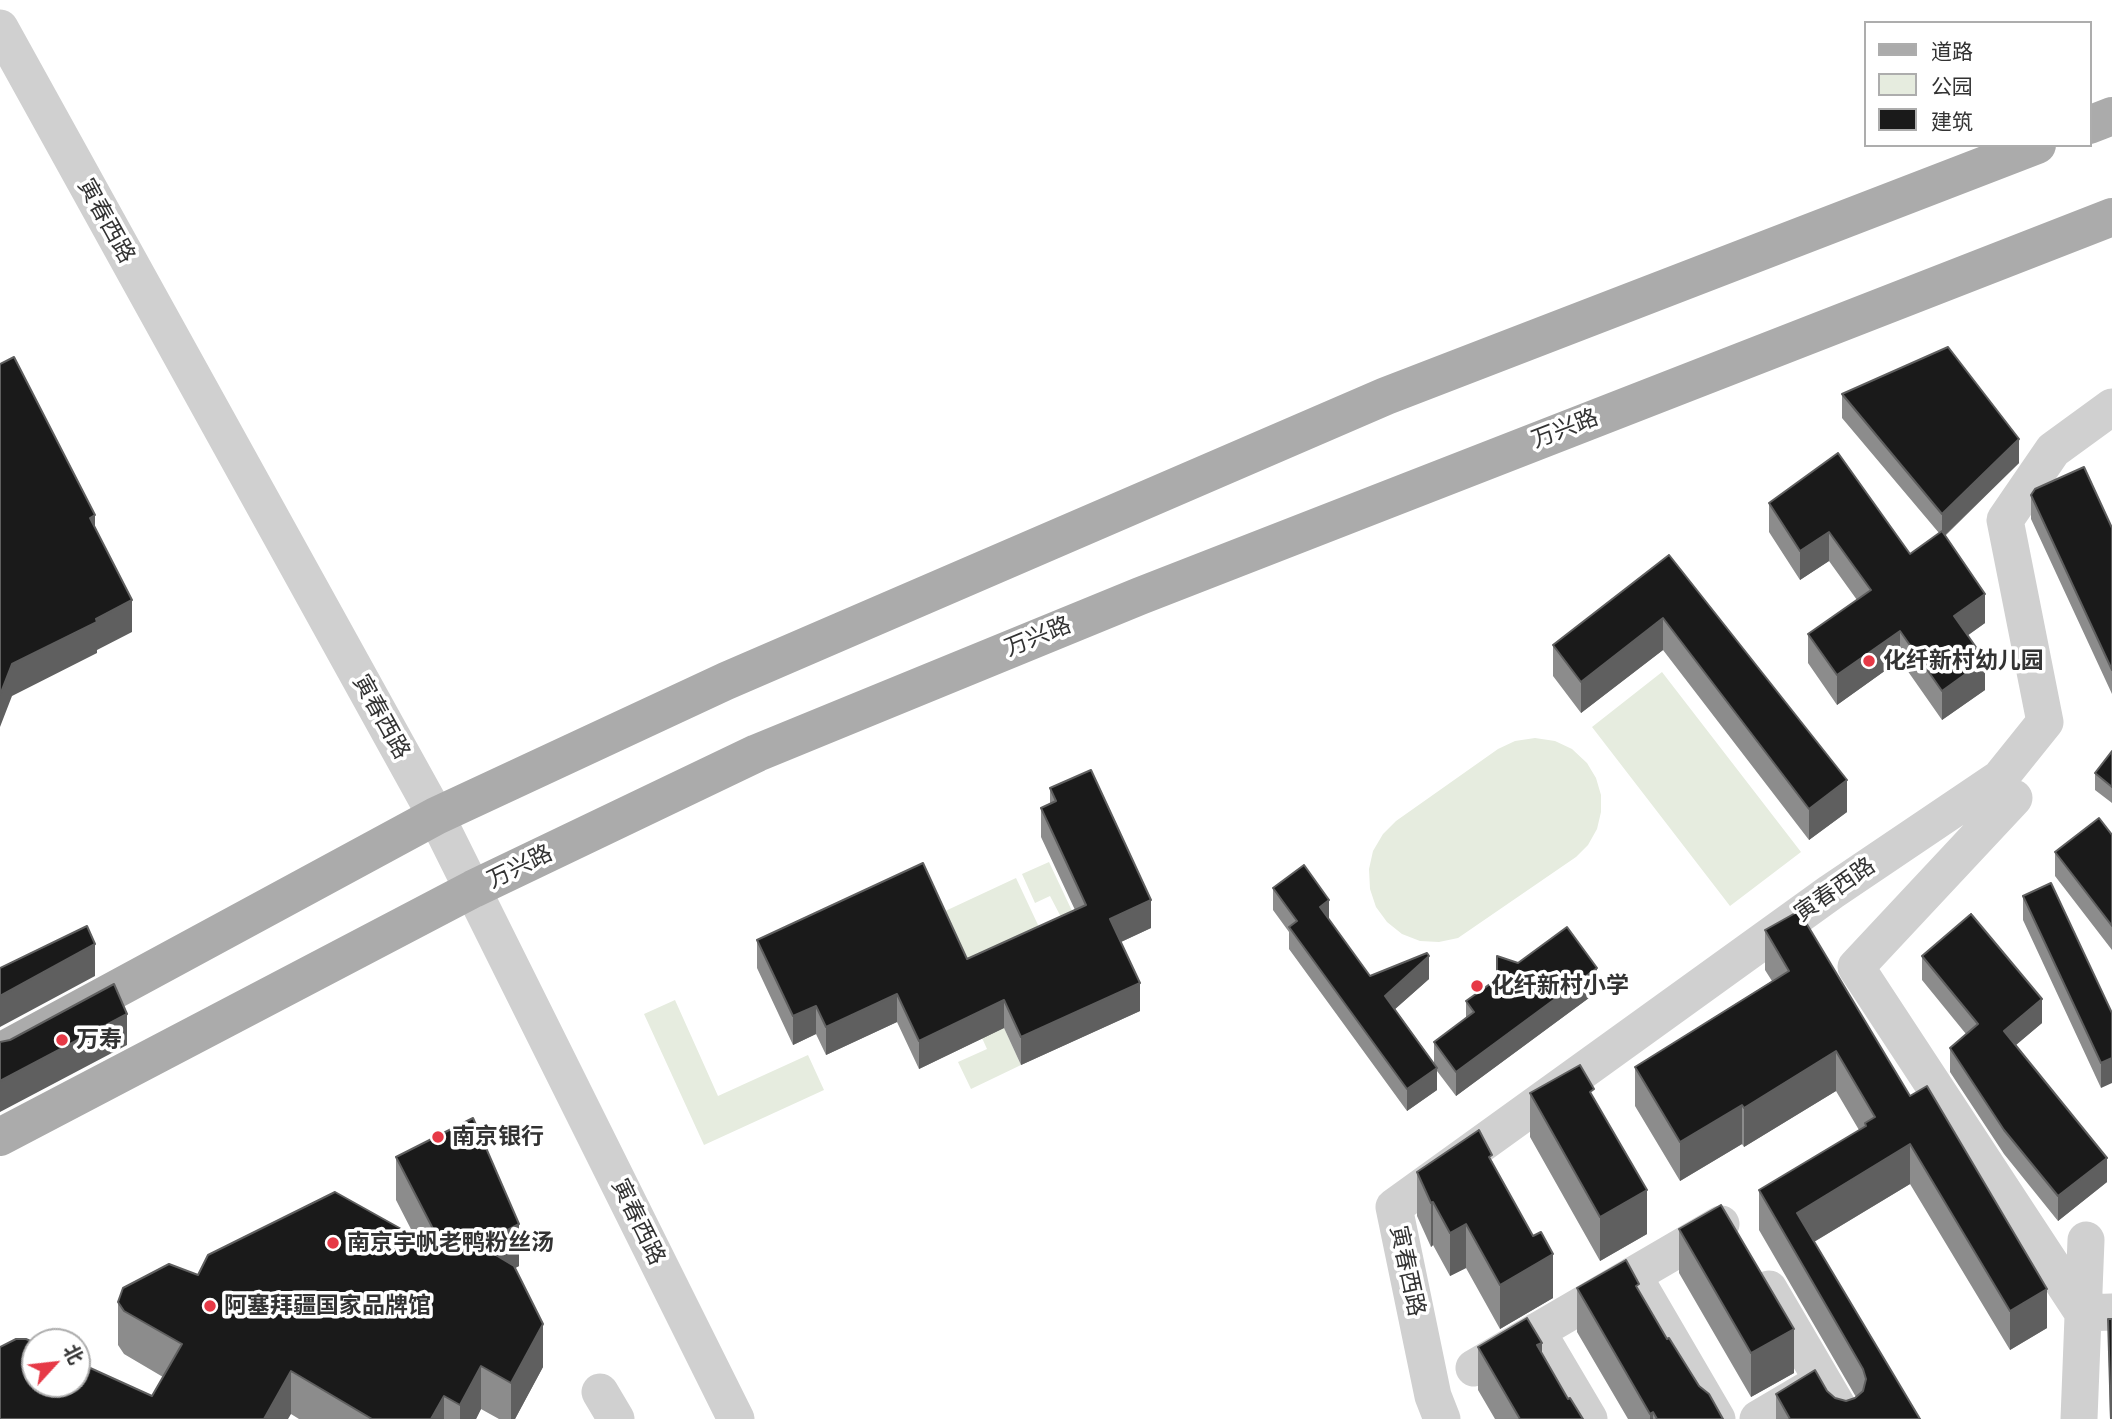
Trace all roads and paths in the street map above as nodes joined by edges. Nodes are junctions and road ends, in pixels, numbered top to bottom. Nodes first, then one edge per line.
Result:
1 (0, 28) edge
2 (2112, 116) edge
3 (2091, 124) edge
4 (2032, 147) edge
5 (2112, 217) edge
6 (2112, 407) edge
7 (2014, 798) dead end
8 (436, 816) junction
9 (473, 889) junction
10 (0, 1052) edge
11 (0, 1137) edge
12 (2086, 1240) dead end
13 (1633, 1275) junction
14 (2098, 1313) edge
15 (1537, 1331) junction
16 (1474, 1368) dead end
17 (1822, 1381) junction
18 (736, 1419) edge
19 (1442, 1419) edge
20 (1589, 1419) edge
21 (1717, 1419) edge
22 (1758, 1419) edge
23 (1845, 1419) edge
24 (2079, 1419) edge

1 - 8 street, 寅春西路
2 - 3 main road
4 - 8 main road
5 - 9 main road, 万兴路
6 - 19 street, 寅春西路
7 - 14 street
8 - 9 street, 寅春西路
8 - 10 main road
9 - 11 main road, 万兴路
9 - 18 street, 寅春西路
12 - 14 street
13 - 15 street
13 - 17 street
13 - 21 street
14 - 24 street
15 - 16 street
15 - 20 street
17 - 22 street
17 - 23 street

